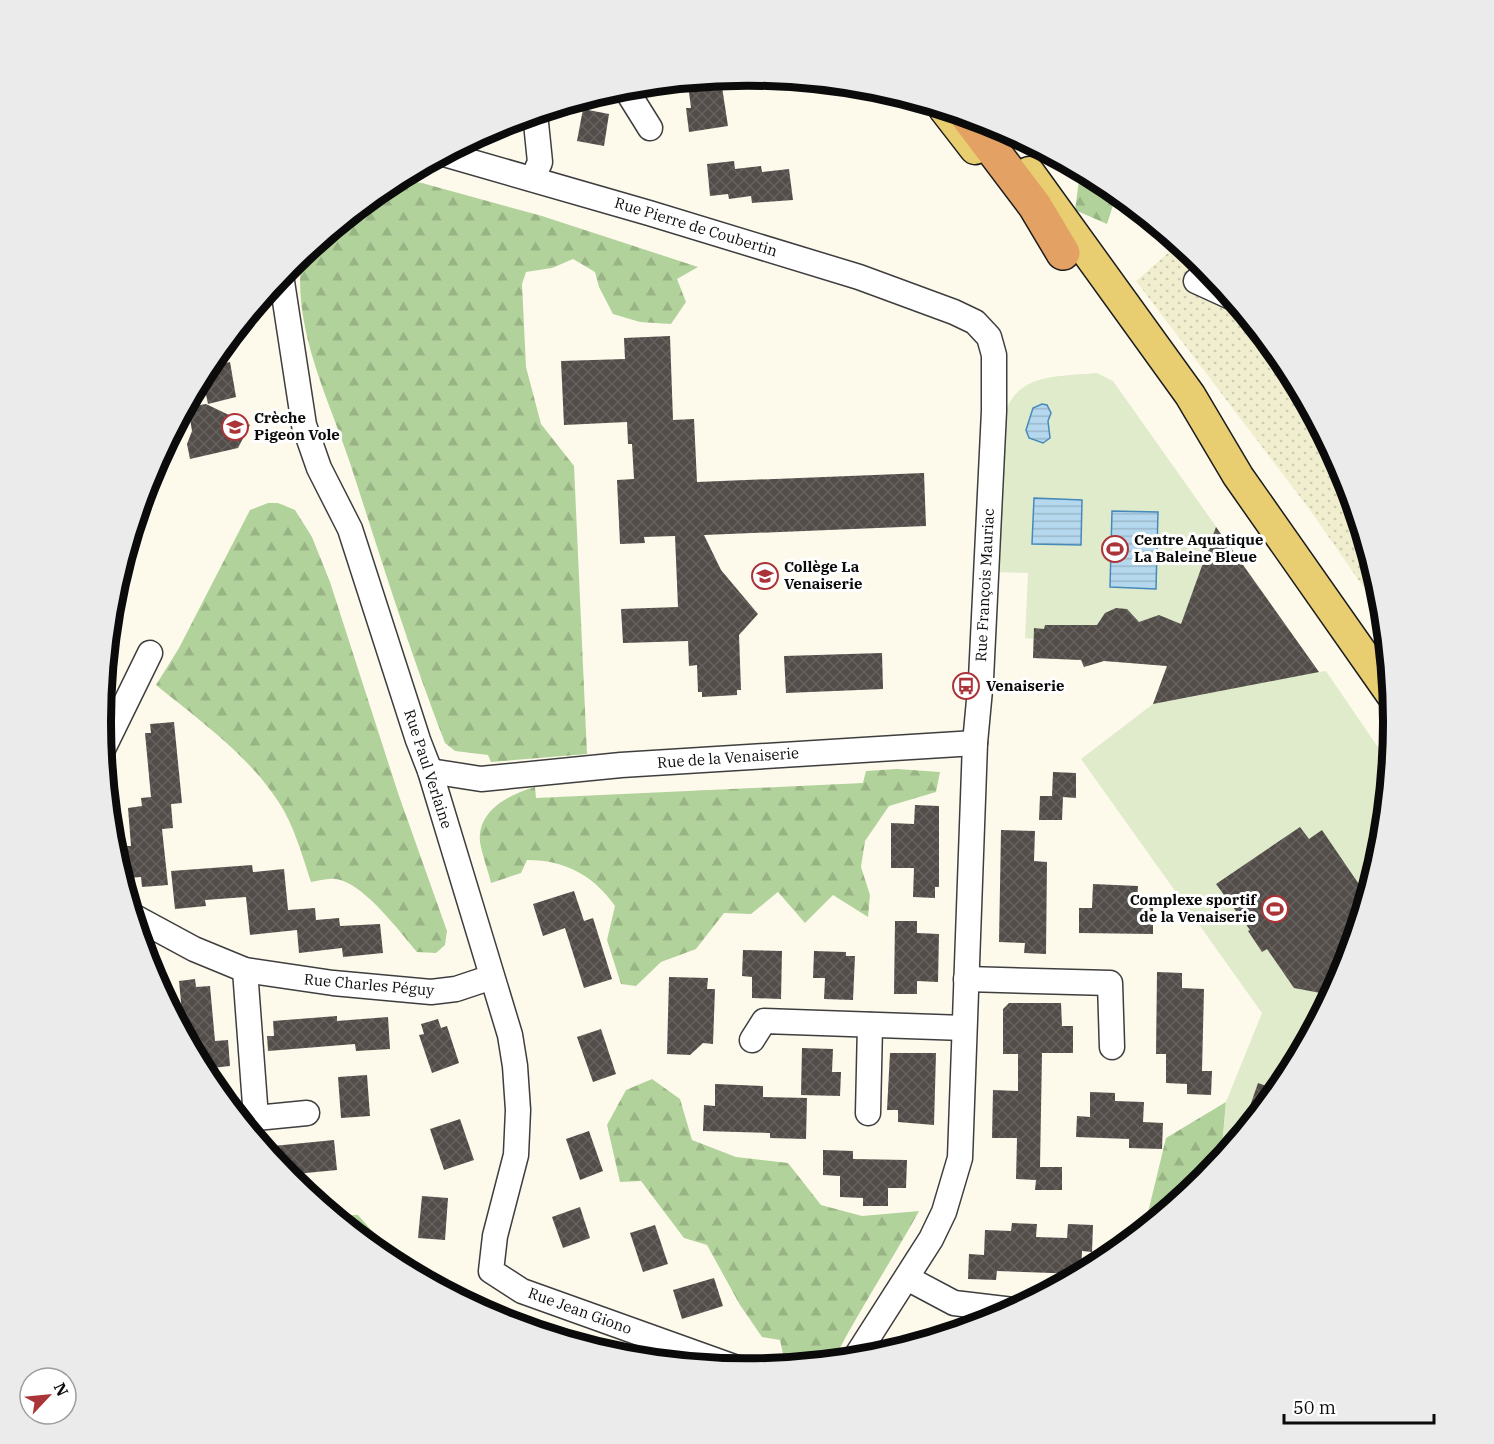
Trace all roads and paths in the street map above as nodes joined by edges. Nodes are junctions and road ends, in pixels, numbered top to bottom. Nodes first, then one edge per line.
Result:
1 (630, 97) edge
2 (952, 119) edge
3 (536, 121) edge
4 (650, 128) dead end
5 (976, 128) edge
6 (1005, 140) edge
7 (455, 157) edge
8 (533, 178) junction
9 (1063, 253) junction
10 (859, 277) joint
11 (1196, 281) dead end
12 (283, 287) edge
13 (1213, 289) edge
14 (1238, 476) junction
15 (150, 653) dead end
16 (1382, 681) edge
17 (111, 733) edge
18 (975, 743) junction
19 (430, 771) junction
20 (481, 778) junction
21 (442, 812) junction
22 (142, 921) edge
23 (245, 970) junction
24 (492, 977) junction
25 (966, 979) junction
26 (870, 1025) junction
27 (964, 1028) junction
28 (752, 1040) dead end
29 (1112, 1047) dead end
30 (307, 1113) dead end
31 (868, 1113) dead end
32 (491, 1270) joint
33 (907, 1278) junction
34 (996, 1308) edge
35 (862, 1348) edge
36 (690, 1356) edge

1 - 4 street
2 - 9 main road
3 - 8 street
5 - 9 highway
6 - 14 main road
7 - 8 street, Rue Pierre de Coubertin
8 - 10 street, Rue Pierre de Coubertin
9 - 14 main road
10 - 18 street, Rue François Mauriac
11 - 13 street
12 - 19 street, Rue Paul Verlaine
14 - 16 main road
15 - 17 street
18 - 20 street, Rue de la Venaiserie
18 - 25 street, Rue François Mauriac
19 - 20 street, Rue de la Venaiserie
19 - 21 street, Rue Paul Verlaine
20 - 21 street
21 - 24 street, Rue Paul Verlaine
22 - 23 street, Rue Charles Péguy
23 - 24 street, Rue Charles Péguy
23 - 30 street
24 - 32 street, Rue Paul Verlaine
25 - 27 street, Rue François Mauriac
25 - 29 street
26 - 27 street
26 - 28 street
26 - 31 street
27 - 33 street, Rue François Mauriac
32 - 36 street, Rue Jean Giono
33 - 34 street
33 - 35 street, Rue François Mauriac

